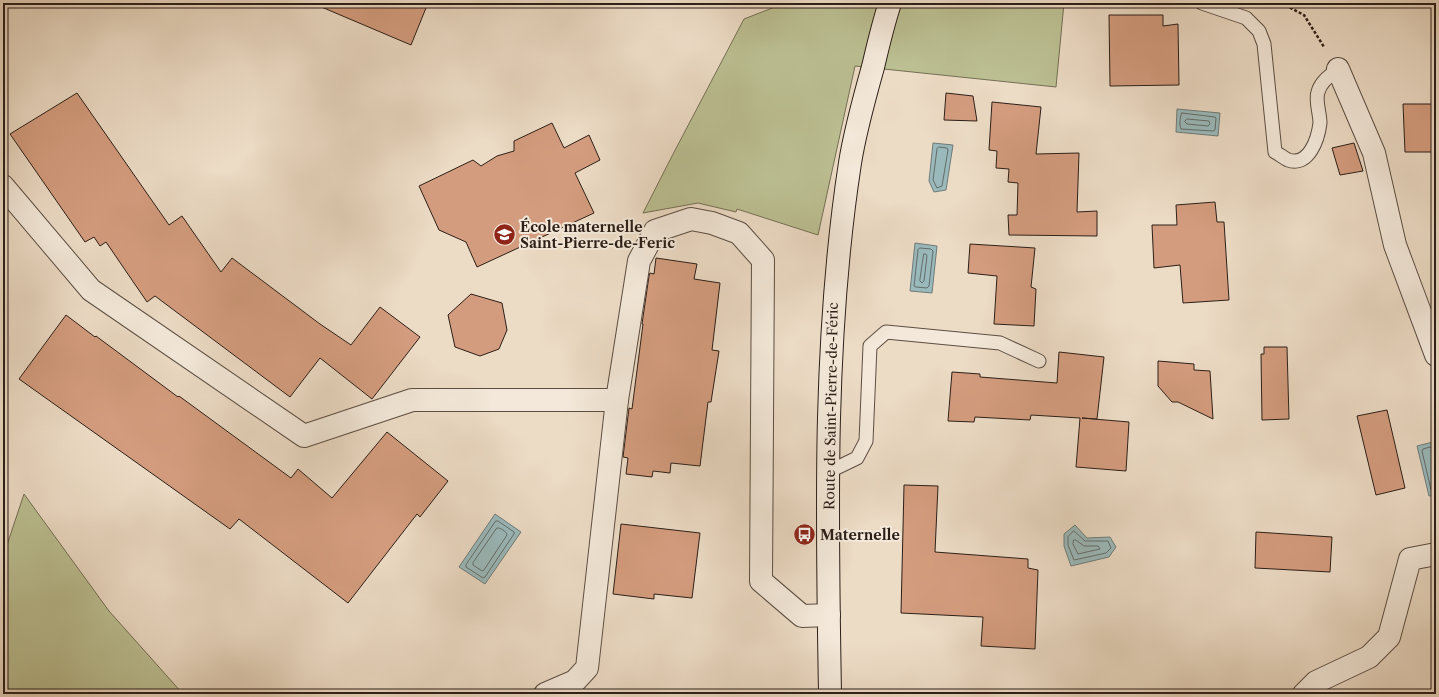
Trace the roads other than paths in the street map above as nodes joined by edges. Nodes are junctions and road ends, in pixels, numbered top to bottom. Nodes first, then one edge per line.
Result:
1 (890, 3) edge
2 (1202, 3) edge
3 (1338, 69) joint
4 (3, 186) edge
5 (1436, 355) edge
6 (1039, 361) dead end
7 (617, 400) junction
8 (828, 472) junction
9 (1436, 554) edge
10 (829, 615) junction
11 (545, 694) edge
12 (830, 694) edge
13 (1304, 694) edge

1 - 8 street, Route de Saint-Pierre-de-Féric
2 - 3 lane
3 - 5 street
4 - 7 street
6 - 8 lane
7 - 10 street
7 - 11 street
8 - 10 street, Route de Saint-Pierre-de-Féric
9 - 13 street
10 - 12 street, Route de Saint-Pierre-de-Féric

